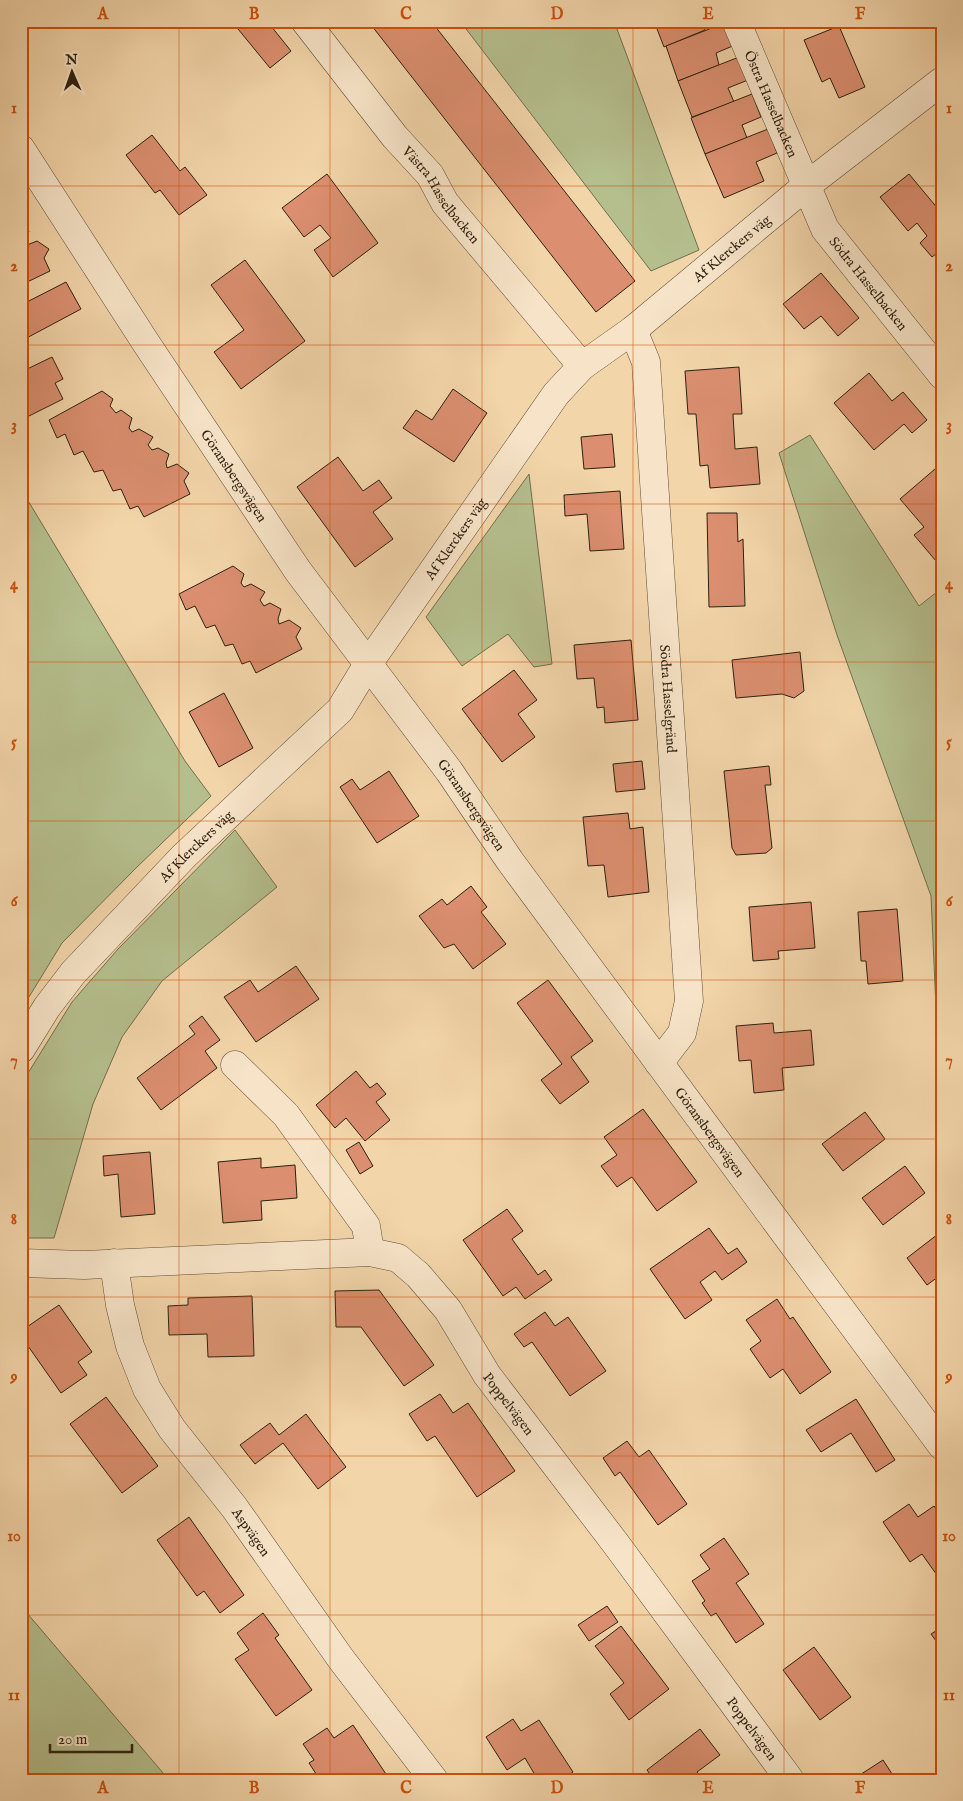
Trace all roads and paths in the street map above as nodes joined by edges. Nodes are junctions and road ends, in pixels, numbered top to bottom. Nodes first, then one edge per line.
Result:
1 (305, 21) edge
2 (736, 21) edge
3 (942, 81) edge
4 (21, 149) edge
5 (806, 186) junction
6 (633, 330) junction
7 (582, 366) junction
8 (942, 376) edge
9 (368, 664) junction
10 (21, 1049) edge
11 (659, 1063) junction
12 (235, 1065) dead end
13 (370, 1252) junction
14 (21, 1263) edge
15 (114, 1263) junction
16 (942, 1446) edge
17 (434, 1780) edge
18 (790, 1780) edge

1 - 7 street, Västra Hasselbacken
2 - 5 street, Östra Hasselbacken
3 - 5 street, Af Klerckers väg
4 - 9 street, Göransbergsvägen
5 - 6 street, Af Klerckers väg
5 - 8 street, Södra Hasselbacken
6 - 7 street, Af Klerckers väg
6 - 11 street, Södra Hasselgränd
7 - 9 street, Af Klerckers väg
9 - 10 street, Af Klerckers väg
9 - 11 street, Göransbergsvägen
11 - 16 street, Göransbergsvägen
12 - 13 street
13 - 15 street, Poppelvägen
13 - 18 street, Poppelvägen
14 - 15 street
15 - 17 street, Aspvägen

